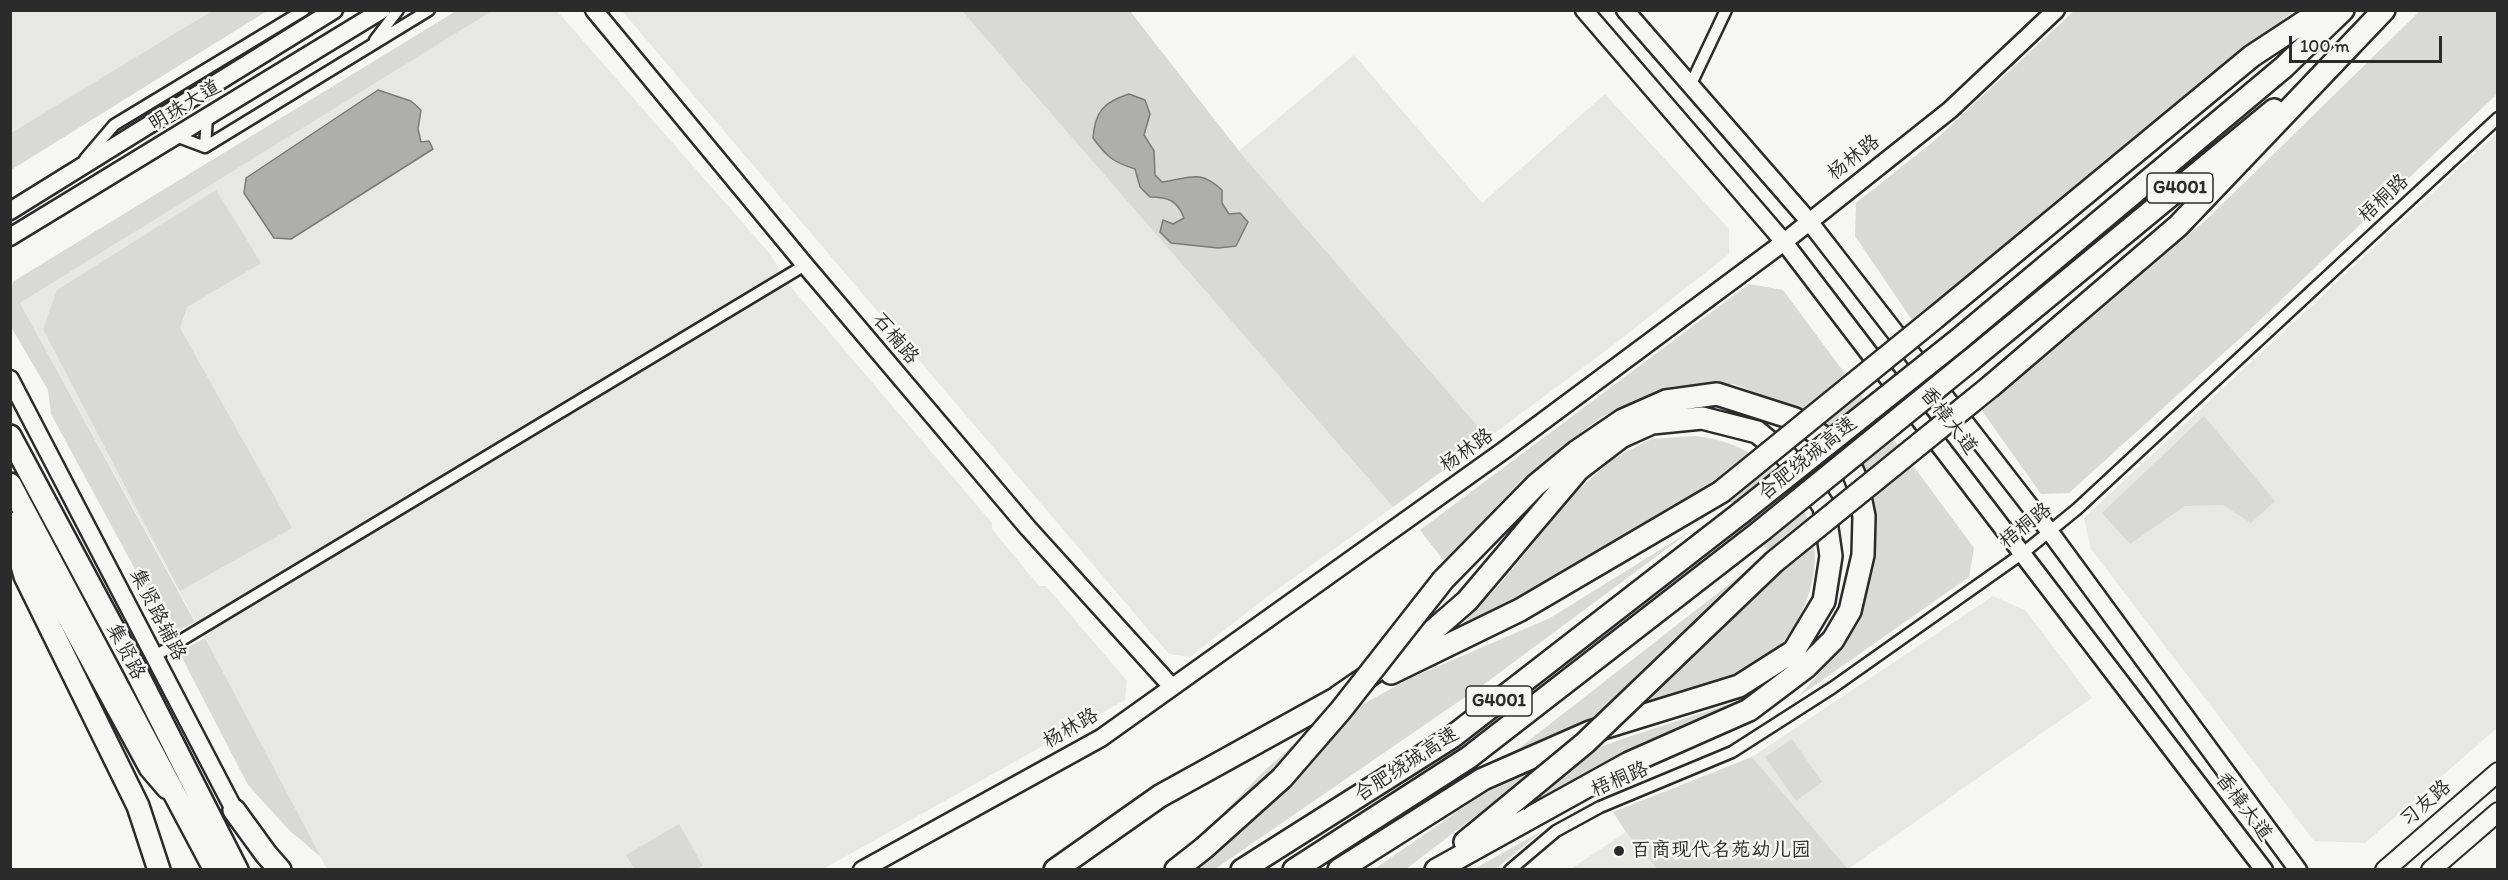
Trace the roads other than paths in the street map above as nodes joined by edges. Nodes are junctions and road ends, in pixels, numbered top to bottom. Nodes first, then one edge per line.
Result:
1 (304, 10) edge
2 (334, 10) edge
3 (382, 10) edge
4 (398, 10) edge
5 (429, 10) edge
6 (594, 10) edge
7 (1584, 10) edge
8 (1625, 10) edge
9 (1726, 10) edge
10 (2056, 10) edge
11 (2322, 10) edge
12 (2343, 10) edge
13 (2383, 10) edge
14 (372, 45) junction
15 (1690, 86) junction
16 (207, 117) junction
17 (2498, 118) edge
18 (176, 136) junction
19 (205, 147) junction
20 (75, 171) junction
21 (10, 211) edge
22 (1808, 220) junction
23 (10, 237) edge
24 (1784, 242) junction
25 (805, 265) junction
26 (10, 379) edge
27 (10, 436) edge
28 (12, 486) edge
29 (10, 517) edge
30 (10, 522) edge
31 (2050, 532) junction
32 (2023, 553) junction
33 (155, 656) junction
34 (1172, 687) junction
35 (1338, 697) junction
36 (2498, 772) edge
37 (234, 810) junction
38 (2498, 812) edge
39 (185, 813) junction
40 (159, 870) edge
41 (215, 870) edge
42 (237, 870) edge
43 (267, 870) edge
44 (280, 870) edge
45 (862, 870) edge
46 (1055, 870) edge
47 (1176, 870) edge
48 (1242, 870) edge
49 (1294, 870) edge
50 (1339, 870) edge
51 (1434, 870) edge
52 (1510, 870) edge
53 (2264, 870) edge
54 (2298, 870) edge
55 (2385, 870) edge
56 (2431, 870) edge

1 - 20 street
2 - 20 street, 明珠大道
3 - 16 street, 明珠大道
4 - 14 street
5 - 14 street
6 - 25 street, 石楠路
7 - 24 street, 香樟大道
8 - 15 street, 香樟大道
9 - 15 street
10 - 22 street, 杨林路
11 - 35 highway, bridge
12 - 48 highway, 合肥绕城高速 / G4001, bridge
13 - 49 highway, 合肥绕城高速 / G4001, bridge
13 - 51 highway, bridge
14 - 19 street
15 - 22 street, 香樟大道
16 - 18 street, 明珠大道
16 - 19 street
17 - 31 street, 梧桐路
18 - 19 street
18 - 23 street, 明珠大道
20 - 21 street, 明珠大道
22 - 24 street, 杨林路
22 - 31 street, 香樟大道
24 - 32 street, 香樟大道
24 - 34 street, 杨林路
25 - 33 street
25 - 34 street, 石楠路
26 - 33 street, 集贤路辅路
27 - 42 highway, 集贤路
28 - 39 highway, 集贤路
29 - 39 street
30 - 40 highway
31 - 32 street, 梧桐路
31 - 54 street, 香樟大道
32 - 52 street, 梧桐路
32 - 53 street, 香樟大道
33 - 37 street, 集贤路辅路
34 - 45 street, 杨林路
35 - 46 highway
35 - 50 highway
36 - 55 main road, 习友路
37 - 43 street, 集贤路辅路
37 - 44 highway
38 - 56 main road
39 - 41 highway, 集贤路
47 - 51 highway, bridge

